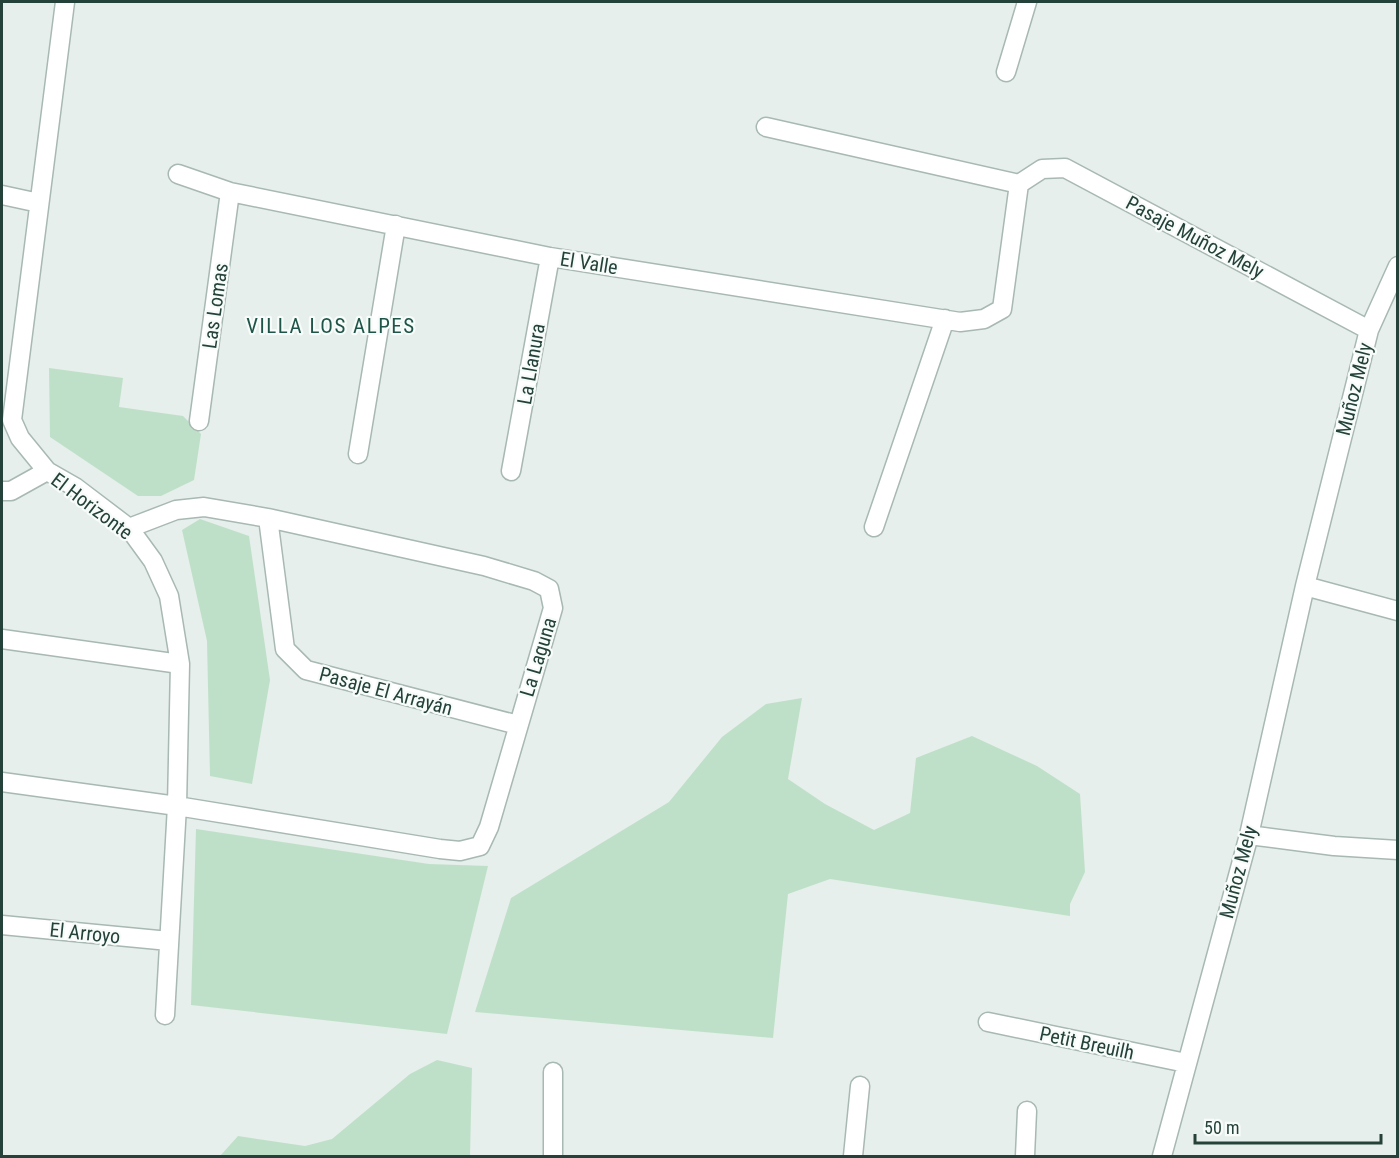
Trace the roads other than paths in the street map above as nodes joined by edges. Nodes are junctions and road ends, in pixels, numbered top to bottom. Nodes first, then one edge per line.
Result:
1 (65, 2) edge
2 (1027, 2) edge
3 (1006, 72) dead end
4 (766, 127) dead end
5 (178, 174) dead end
6 (1019, 184) junction
7 (230, 192) junction
8 (2, 195) edge
9 (39, 203) junction
10 (396, 225) junction
11 (550, 257) junction
12 (1398, 266) edge
13 (945, 319) junction
14 (1369, 330) junction
15 (10, 364) edge
16 (200, 421) dead end
17 (358, 454) dead end
18 (47, 471) junction
19 (511, 471) dead end
20 (2, 490) edge
21 (268, 518) junction
22 (874, 527) dead end
23 (129, 528) junction
24 (1305, 586) junction
25 (1398, 611) edge
26 (2, 639) edge
27 (180, 664) junction
28 (518, 725) junction
29 (2, 782) edge
30 (177, 806) junction
31 (1249, 836) junction
32 (1398, 850) edge
33 (2, 925) edge
34 (169, 941) junction
35 (165, 1015) dead end
36 (988, 1022) dead end
37 (1186, 1063) junction
38 (553, 1072) dead end
39 (860, 1086) dead end
40 (1026, 1111) dead end
41 (553, 1156) edge
42 (853, 1156) edge
43 (1025, 1156) edge
44 (1162, 1156) edge

1 - 9 street, El Horizonte
2 - 3 street
4 - 6 street
5 - 7 street, El Valle
6 - 13 street, El Valle
6 - 14 street, Pasaje Muñoz Mely
7 - 10 street, El Valle
7 - 16 street, Las Lomas
8 - 9 street
9 - 15 street, El Horizonte
10 - 11 street, El Valle
10 - 17 street
11 - 13 street, El Valle
11 - 19 street, La Llanura
12 - 14 street, Muñoz Mely
13 - 22 street
14 - 24 street, Muñoz Mely
15 - 18 street, El Horizonte
18 - 20 street
18 - 23 street, El Horizonte
21 - 23 street, La Laguna
21 - 28 street, Pasaje El Arrayán
21 - 28 street, La Laguna
23 - 27 street, El Horizonte
24 - 25 street
24 - 31 street, Muñoz Mely
26 - 27 street
27 - 30 street, El Horizonte
28 - 30 street, La Laguna
29 - 30 street
30 - 34 street, El Horizonte
31 - 32 street
31 - 37 street, Muñoz Mely
33 - 34 street, El Arroyo
34 - 35 street, El Horizonte
36 - 37 street, Petit Breuilh
37 - 44 street, Muñoz Mely
38 - 41 street
39 - 42 street
40 - 43 street

